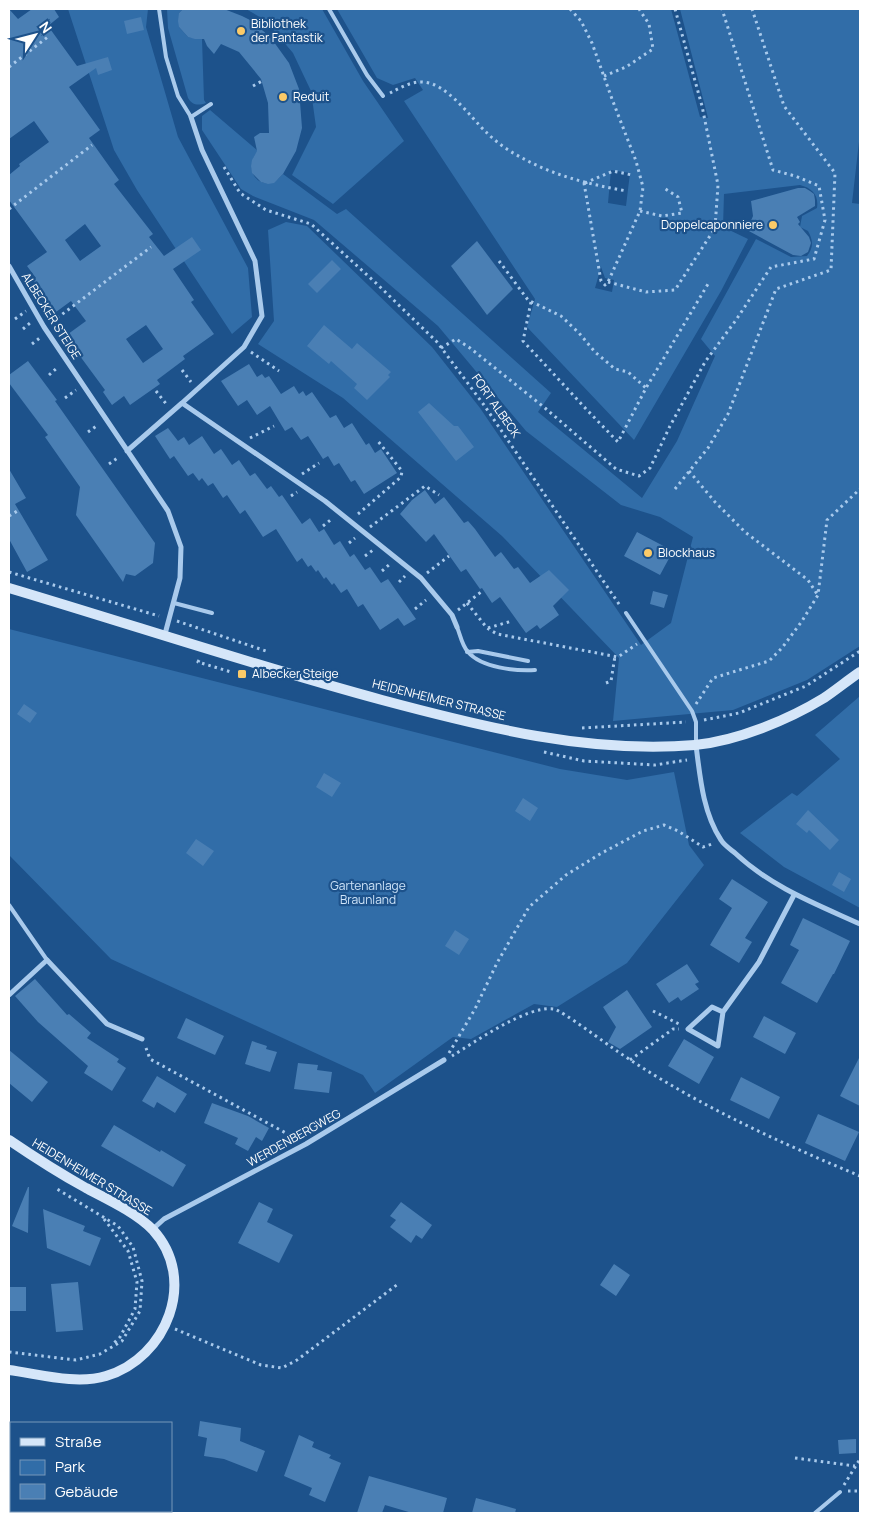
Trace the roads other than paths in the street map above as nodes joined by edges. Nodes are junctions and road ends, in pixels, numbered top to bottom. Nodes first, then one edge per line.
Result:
1 (159, 9) edge
2 (329, 9) edge
3 (383, 96) road end
4 (211, 104) dead end
5 (191, 117) junction
6 (9, 266) edge
7 (182, 403) junction
8 (128, 450) junction
9 (9, 588) edge
10 (174, 603) junction
11 (212, 613) dead end
12 (626, 613) road end
13 (457, 627) joint
14 (165, 634) junction
15 (467, 652) junction
16 (528, 661) dead end
17 (535, 670) dead end
18 (860, 672) edge
19 (696, 745) junction
20 (794, 895) junction
21 (9, 905) edge
22 (860, 924) edge
23 (47, 960) junction
24 (9, 995) edge
25 (723, 1012) junction
26 (142, 1039) road end
27 (444, 1060) road end
28 (9, 1140) edge
29 (153, 1230) junction
30 (9, 1370) edge
31 (840, 1492) road end
32 (815, 1513) edge

1 - 5 lane
2 - 3 lane
4 - 5 lane
5 - 7 street
6 - 8 street, ALBECKER STEIGE
7 - 8 street
7 - 13 street
8 - 10 street, ALBECKER STEIGE
9 - 14 main road, HEIDENHEIMER STRASSE
10 - 11 lane
10 - 14 street, ALBECKER STEIGE
12 - 19 lane
13 - 15 lane
14 - 19 main road, HEIDENHEIMER STRASSE
15 - 16 lane
15 - 17 lane
18 - 19 main road, HEIDENHEIMER STRASSE
19 - 20 street
20 - 22 street
20 - 25 street
21 - 23 lane
23 - 24 street
23 - 26 street
25 - 25 street
27 - 29 street, WERDENBERGWEG
28 - 29 main road, HEIDENHEIMER STRASSE
29 - 30 main road, HEIDENHEIMER STRASSE
31 - 32 lane

